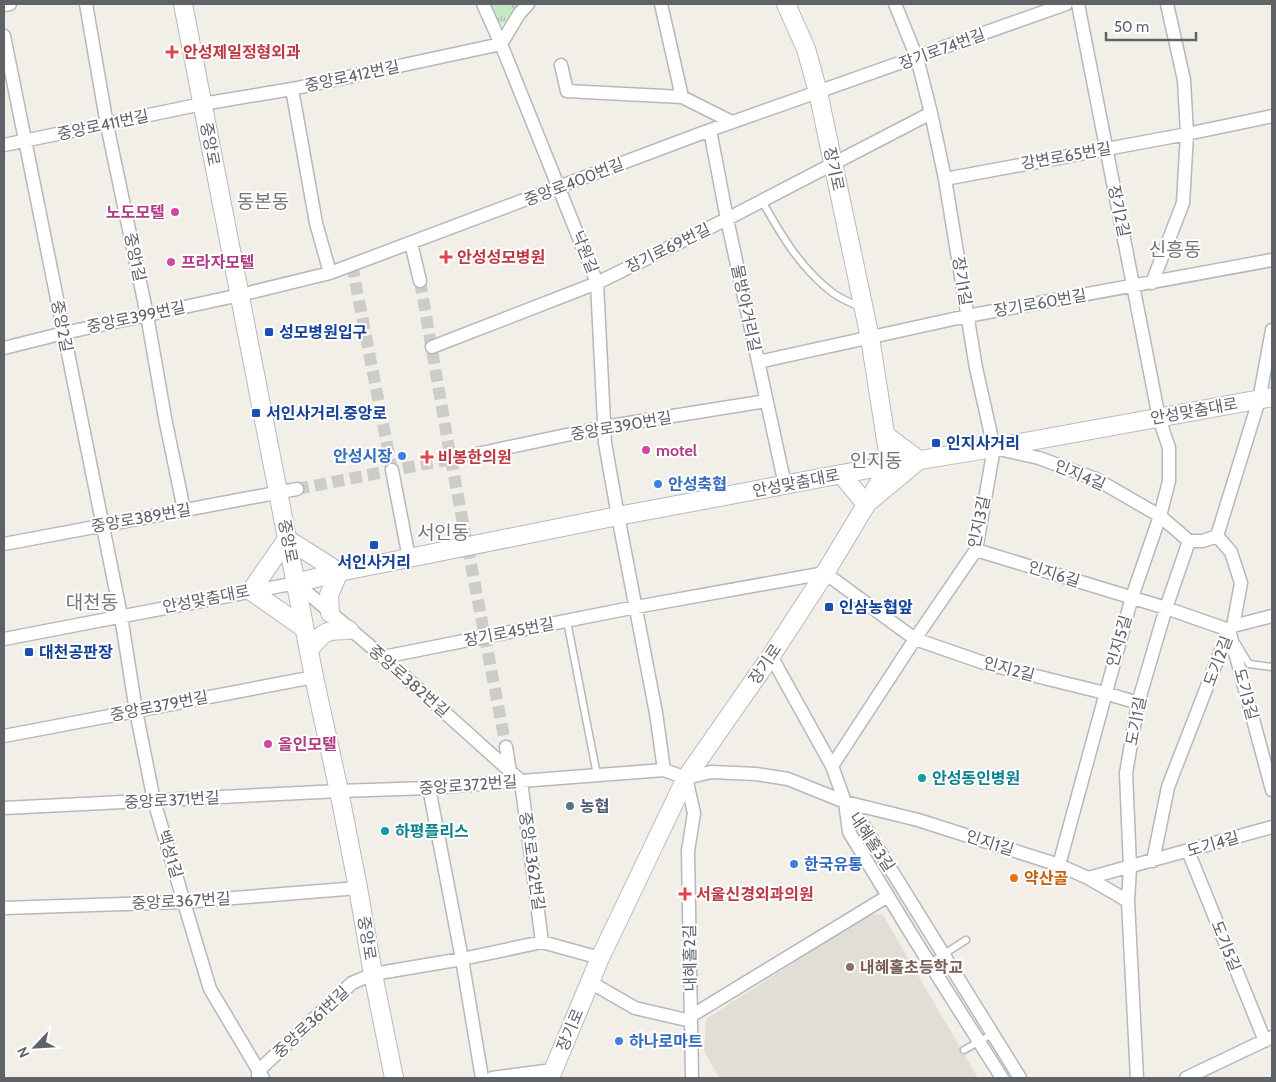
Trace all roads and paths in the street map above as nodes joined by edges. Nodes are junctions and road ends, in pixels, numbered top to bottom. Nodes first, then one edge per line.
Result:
1 (10, 4) edge
2 (86, 4) edge
3 (183, 4) edge
4 (483, 4) edge
5 (528, 4) edge
6 (662, 4) edge
7 (786, 4) edge
8 (895, 4) edge
9 (1066, 4) edge
10 (1078, 4) edge
11 (1168, 4) edge
12 (4, 5) edge
13 (4, 36) edge
14 (501, 44) junction
15 (916, 58) junction
16 (561, 65) dead end
17 (292, 88) junction
18 (818, 92) junction
19 (682, 98) junction
20 (202, 104) junction
21 (932, 113) junction
22 (1272, 116) edge
23 (732, 122) junction
24 (107, 125) junction
25 (710, 130) junction
26 (1187, 134) junction
27 (24, 141) junction
28 (4, 145) edge
29 (1106, 149) junction
30 (833, 163) junction
31 (945, 179) junction
32 (560, 187) junction
33 (762, 201) junction
34 (727, 220) junction
35 (411, 243) junction
36 (1272, 260) edge
37 (330, 273) junction
38 (420, 281) tunnel mouth
39 (597, 283) junction
40 (1152, 283) junction
41 (1134, 286) junction
42 (240, 295) junction
43 (863, 309) junction
44 (147, 315) junction
45 (967, 316) junction
46 (1272, 330) edge
47 (64, 333) junction
48 (870, 338) junction
49 (432, 347) dead end
50 (4, 348) edge
51 (758, 362) junction
52 (1265, 399) edge
53 (766, 401) junction
54 (1159, 418) junction
55 (604, 428) junction
56 (885, 435) junction
57 (994, 448) junction
58 (477, 454) tunnel mouth
59 (919, 460) junction
60 (890, 465) junction
61 (392, 470) tunnel mouth
62 (841, 474) junction
63 (785, 486) junction
64 (297, 489) tunnel mouth
65 (279, 492) junction
66 (866, 504) junction
67 (184, 510) junction
68 (618, 516) junction
69 (1160, 516) junction
70 (102, 525) junction
71 (1217, 536) junction
72 (287, 539) junction
73 (1189, 541) junction
74 (4, 544) edge
75 (976, 550) junction
76 (409, 558) junction
77 (339, 572) junction
78 (825, 573) junction
79 (296, 583) junction
80 (252, 591) junction
81 (1132, 597) junction
82 (636, 607) junction
83 (1166, 608) junction
84 (330, 613) junction
85 (121, 616) junction
86 (1272, 616) edge
87 (567, 621) junction
88 (304, 628) junction
89 (1231, 628) junction
90 (349, 630) junction
91 (4, 639) edge
92 (914, 639) junction
93 (309, 650) junction
94 (771, 656) junction
95 (383, 657) junction
96 (1272, 667) edge
97 (314, 677) junction
98 (1105, 693) junction
99 (1138, 703) junction
100 (136, 711) junction
101 (4, 736) edge
102 (506, 747) tunnel mouth
103 (832, 766) junction
104 (664, 770) junction
105 (510, 771) junction
106 (597, 775) junction
107 (686, 778) junction
108 (521, 781) junction
109 (429, 788) junction
110 (1272, 790) edge
111 (339, 791) junction
112 (154, 800) junction
113 (845, 802) junction
114 (4, 808) edge
115 (1272, 827) edge
116 (1188, 851) junction
117 (1153, 861) junction
118 (1059, 865) junction
119 (1130, 867) junction
120 (1088, 878) junction
121 (358, 888) junction
122 (888, 896) junction
123 (1128, 901) junction
124 (184, 902) junction
125 (4, 908) edge
126 (966, 940) dead end
127 (542, 942) junction
128 (943, 954) junction
129 (600, 958) junction
130 (462, 959) junction
131 (930, 962) junction
132 (373, 974) junction
133 (590, 982) junction
134 (691, 1018) junction
135 (992, 1034) junction
136 (1269, 1039) edge
137 (979, 1041) junction
138 (964, 1050) dead end
139 (551, 1074) edge
140 (259, 1076) edge
141 (394, 1078) edge
142 (482, 1078) edge
143 (492, 1078) edge
144 (692, 1078) edge
145 (1002, 1078) edge
146 (1020, 1078) edge
147 (1137, 1078) edge
148 (1186, 1078) edge

1 - 12 street
2 - 24 street, 중앙1길
3 - 20 main road, 중앙로
4 - 14 street, 낙원길
5 - 14 street
6 - 19 street
7 - 18 main road, 장기로
8 - 15 street, 장기1길
9 - 15 street, 장기로74번길
10 - 29 street, 장기2길
11 - 26 street
13 - 27 street, 중앙2길
14 - 17 street, 중앙로412번길
14 - 32 street, 낙원길
15 - 18 street, 장기로74번길
15 - 21 street, 장기1길
16 - 19 street
17 - 20 street, 중앙로412번길
17 - 37 street
18 - 23 street, 중앙로400번길
18 - 30 main road, 장기로
19 - 23 street
20 - 24 street, 중앙로411번길
20 - 42 main road, 중앙로
21 - 30 street
21 - 31 street, 장기1길
22 - 26 street, 강변로65번길
23 - 25 street, 중앙로400번길
24 - 27 street, 중앙로411번길
24 - 44 street, 중앙1길
25 - 32 street, 중앙로400번길
25 - 34 street, 물방아거리길
26 - 29 street, 강변로65번길
26 - 40 street
27 - 28 street, 중앙로411번길
27 - 47 street, 중앙2길
29 - 31 street, 강변로65번길
29 - 41 street, 장기2길
30 - 33 street, 장기로69번길
30 - 43 main road, 장기로
31 - 45 street, 장기1길
32 - 35 street, 중앙로400번길
32 - 39 street, 낙원길
33 - 34 street, 장기로69번길
33 - 43 lane
34 - 39 street, 장기로69번길
34 - 51 street, 물방아거리길
35 - 37 street, 중앙로400번길
35 - 38 street
36 - 40 street, 장기로60번길
37 - 42 street, 중앙로400번길
39 - 49 street, 장기로69번길
39 - 55 street, 낙원길
40 - 41 street, 장기로60번길
41 - 45 street, 장기로60번길
41 - 54 street, 장기2길
42 - 44 street, 중앙로399번길
42 - 65 main road, 중앙로
43 - 48 main road, 장기로
44 - 47 street, 중앙로399번길
44 - 67 street, 중앙1길
45 - 48 street, 장기로60번길
45 - 57 street, 장기1길
46 - 52 street
47 - 50 street, 중앙로399번길
47 - 70 street, 중앙2길
48 - 51 street
48 - 56 main road, 장기로
51 - 53 street, 물방아거리길
52 - 54 main road, 안성맞춤대로
52 - 71 street
53 - 55 street, 중앙로390번길
53 - 63 street, 물방아거리길
54 - 57 main road, 안성맞춤대로
54 - 69 street, 인지5길
55 - 58 street, 중앙로390번길
55 - 68 street, 낙원길
56 - 59 main road
56 - 60 main road, 장기로
57 - 59 main road, 안성맞춤대로
57 - 69 street, 인지4길
57 - 75 street, 인지3길
59 - 60 main road, 안성맞춤대로
59 - 66 main road
60 - 62 main road, 안성맞춤대로
60 - 66 main road, 장기로
61 - 76 street
62 - 63 main road, 안성맞춤대로
62 - 66 main road
63 - 68 main road, 안성맞춤대로
64 - 65 street
65 - 67 street, 중앙로389번길
65 - 72 main road, 중앙로
66 - 78 main road, 장기로
67 - 70 street, 중앙로389번길
68 - 76 main road, 안성맞춤대로
68 - 82 street
69 - 73 street, 인지4길
69 - 81 street, 인지5길
70 - 74 street, 중앙로389번길
70 - 85 street, 중앙2길
71 - 73 street
71 - 89 street, 도기2길
72 - 77 main road
72 - 79 main road, 중앙로
72 - 80 main road
73 - 83 street, 도기1길
75 - 81 street, 인지6길
75 - 92 street, 인지3길
76 - 77 main road, 안성맞춤대로
77 - 79 main road, 안성맞춤대로
77 - 84 main road
78 - 82 street, 장기로45번길
78 - 92 street, 인지2길
78 - 94 main road, 장기로
79 - 80 street, 안성맞춤대로
79 - 84 street, 중앙로382번길
79 - 88 main road, 중앙로
80 - 85 street, 안성맞춤대로
80 - 88 main road
81 - 83 street, 인지6길
81 - 98 street, 인지5길
82 - 87 street, 장기로45번길
82 - 104 street
83 - 89 street, 인지6길
83 - 99 street, 도기1길
84 - 90 street, 중앙로382번길
85 - 91 street, 안성맞춤대로
85 - 100 street, 백성1길
86 - 89 street
87 - 95 street, 장기로45번길
87 - 106 lane
88 - 93 main road, 중앙로
89 - 96 lane, 도기3길
89 - 110 street, 도기3길
89 - 117 street, 도기2길
90 - 93 main road
90 - 95 street, 중앙로382번길
92 - 98 street, 인지2길
92 - 103 street
93 - 97 main road, 중앙로
94 - 103 street
94 - 107 main road, 장기로
95 - 105 street, 중앙로382번길
97 - 100 street, 중앙로379번길
97 - 111 main road, 중앙로
98 - 99 street, 인지2길
98 - 118 street, 인지5길
99 - 119 street, 도기1길
100 - 101 street, 중앙로379번길
100 - 112 street, 백성1길
102 - 105 street
103 - 113 street
104 - 106 street, 중앙로372번길
104 - 107 street, 중앙로372번길
105 - 108 street, 중앙로382번길
106 - 108 street, 중앙로372번길
107 - 113 street, 인지1길
107 - 129 main road, 장기로
107 - 134 street, 내혜홀2길
108 - 109 street, 중앙로372번길
108 - 127 street, 중앙로362번길
109 - 111 street, 중앙로372번길
109 - 130 street
111 - 112 street, 중앙로371번길
111 - 121 main road, 중앙로
112 - 114 street, 중앙로371번길
112 - 124 street, 백성1길
113 - 118 street, 인지1길
113 - 122 street, 내혜홀3길
113 - 128 street, 내혜홀3길
115 - 116 street, 도기4길
116 - 117 street, 도기4길
116 - 136 street, 도기5길
117 - 119 street, 도기4길
118 - 120 street, 인지1길
119 - 120 street, 도기4길
119 - 123 street, 도기1길
120 - 123 street, 인지1길
121 - 124 street, 중앙로367번길
121 - 132 main road, 중앙로
122 - 131 street, 내혜홀3길
122 - 134 street
123 - 147 street, 도기1길
124 - 125 street, 중앙로367번길
124 - 140 street, 백성1길
126 - 128 lane
127 - 129 street
127 - 130 street
128 - 131 lane
128 - 135 street, 내혜홀3길
129 - 133 main road, 장기로
130 - 132 street
130 - 142 street
131 - 137 street, 내혜홀3길
132 - 140 street, 중앙로361번길
132 - 141 main road, 중앙로
133 - 134 street
133 - 139 main road, 장기로
134 - 144 street, 내혜홀2길
135 - 137 lane
135 - 146 street, 내혜홀3길
136 - 148 street, 도기5길
137 - 138 lane
137 - 145 street, 내혜홀3길
139 - 143 street

